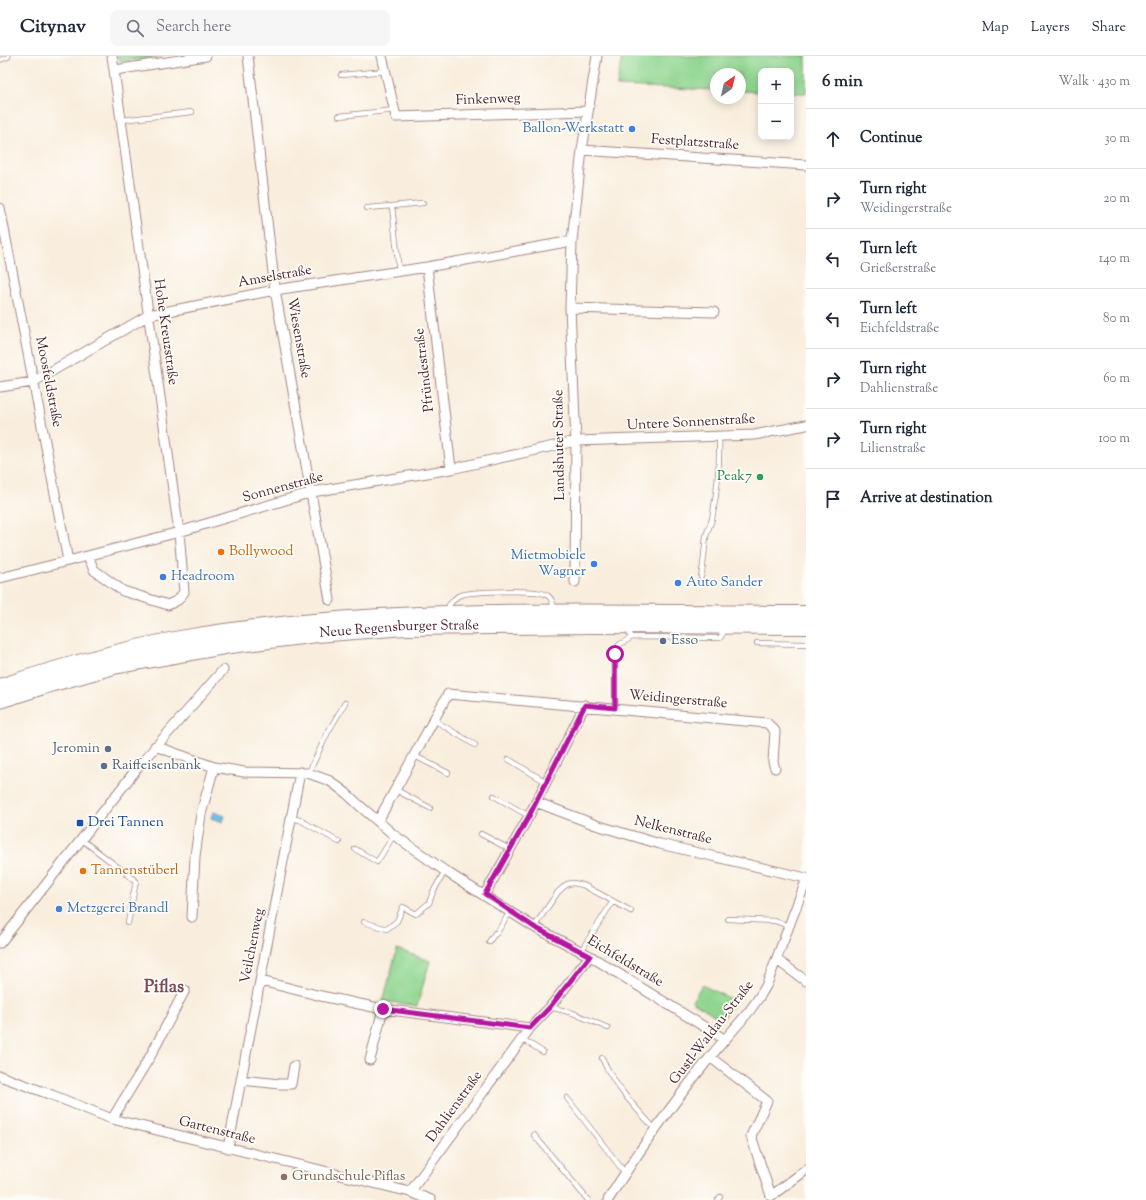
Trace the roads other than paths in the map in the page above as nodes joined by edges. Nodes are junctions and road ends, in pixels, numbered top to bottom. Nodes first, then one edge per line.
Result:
1 (8, 56) edge
2 (112, 56) edge
3 (206, 56) edge
4 (248, 56) edge
5 (382, 56) edge
6 (597, 56) edge
7 (0, 60) edge
8 (115, 70) junction
9 (386, 71) junction
10 (340, 75) dead end
11 (395, 110) junction
12 (588, 111) junction
13 (192, 112) dead end
14 (339, 116) dead end
15 (122, 120) junction
16 (582, 150) junction
17 (806, 165) edge
18 (423, 203) dead end
19 (392, 206) junction
20 (0, 208) edge
21 (367, 208) dead end
22 (572, 241) junction
23 (427, 267) junction
24 (399, 271) junction
25 (275, 290) junction
26 (570, 308) junction
27 (714, 312) dead end
28 (149, 315) junction
29 (33, 382) junction
30 (0, 387) edge
31 (806, 425) edge
32 (719, 436) junction
33 (576, 440) junction
34 (451, 469) junction
35 (312, 492) junction
36 (179, 532) junction
37 (88, 556) junction
38 (68, 562) junction
39 (701, 577) dead end
40 (0, 578) edge
41 (575, 582) dead end
42 (330, 600) dead end
43 (554, 612) junction
44 (449, 614) junction
45 (806, 614) edge
46 (806, 626) edge
47 (628, 631) junction
48 (757, 643) dead end
49 (806, 644) edge
50 (223, 670) dead end
51 (0, 687) edge
52 (0, 700) edge
53 (344, 703) dead end
54 (585, 705) junction
55 (615, 708) junction
56 (434, 720) junction
57 (475, 744) dead end
58 (155, 746) junction
59 (414, 756) junction
60 (508, 760) dead end
61 (214, 767) junction
62 (775, 768) dead end
63 (304, 773) junction
64 (448, 773) dead end
65 (546, 782) junction
66 (396, 790) junction
67 (494, 796) dead end
68 (536, 802) junction
69 (430, 808) dead end
70 (529, 816) junction
71 (291, 818) junction
72 (378, 821) junction
73 (481, 834) dead end
74 (394, 835) junction
75 (81, 839) junction
76 (339, 842) dead end
77 (355, 849) dead end
78 (511, 850) junction
79 (445, 870) junction
80 (806, 879) edge
81 (485, 894) junction
82 (613, 901) junction
83 (631, 911) dead end
84 (510, 912) junction
85 (192, 917) dead end
86 (728, 919) dead end
87 (364, 922) dead end
88 (128, 923) dead end
89 (789, 926) junction
90 (534, 927) junction
91 (489, 942) dead end
92 (0, 943) edge
93 (581, 952) junction
94 (590, 956) junction
95 (777, 960) junction
96 (261, 981) junction
97 (806, 981) edge
98 (186, 990) dead end
99 (550, 1007) junction
100 (383, 1009) junction
101 (530, 1028) junction
102 (608, 1028) dead end
103 (522, 1039) junction
104 (724, 1039) junction
105 (543, 1052) dead end
106 (710, 1057) junction
107 (602, 1058) dead end
108 (370, 1060) dead end
109 (294, 1066) dead end
110 (0, 1076) edge
111 (241, 1080) junction
112 (567, 1098) dead end
113 (112, 1120) junction
114 (655, 1129) junction
115 (534, 1135) dead end
116 (228, 1148) junction
117 (806, 1170) edge
118 (625, 1173) junction
119 (410, 1192) junction
120 (770, 1198) edge
121 (431, 1200) edge
122 (588, 1200) edge
123 (608, 1200) edge

1 - 7 lane
2 - 8 street, Hohe Kreuzstraße
3 - 8 street
4 - 25 street, Wiesenstraße
5 - 9 street
6 - 12 street, Landshuter Straße
8 - 15 street, Hohe Kreuzstraße
9 - 10 lane
9 - 11 street
11 - 12 street, Finkenweg
11 - 14 lane
12 - 16 street, Landshuter Straße
13 - 15 lane
15 - 28 street, Hohe Kreuzstraße
16 - 17 street, Festplatzstraße
16 - 22 street, Landshuter Straße
18 - 19 lane
19 - 21 lane
19 - 24 lane
20 - 29 street, Moosfeldstraße
22 - 23 street, Amselstraße
22 - 26 street, Landshuter Straße
23 - 24 street, Amselstraße
23 - 34 street, Pfründestraße
24 - 25 street, Amselstraße
25 - 28 street, Amselstraße
25 - 35 street, Wiesenstraße
26 - 27 street
26 - 33 street, Landshuter Straße
28 - 29 street, Amselstraße
28 - 36 street, Hohe Kreuzstraße
29 - 30 street, Amselstraße
29 - 38 street, Moosfeldstraße
31 - 32 street, Untere Sonnenstraße
32 - 33 street, Untere Sonnenstraße
32 - 39 lane
33 - 34 street, Sonnenstraße
33 - 41 street, Landshuter Straße
34 - 35 street, Sonnenstraße
35 - 36 street, Sonnenstraße
35 - 42 street, Wiesenstraße
36 - 37 street, Sonnenstraße
36 - 37 street, Hohe Kreuzstraße
37 - 38 street, Sonnenstraße
38 - 40 street, Sonnenstraße
43 - 44 highway, Neue Regensburger Straße
43 - 44 lane
43 - 45 highway, Neue Regensburger Straße
44 - 51 highway, Neue Regensburger Straße
46 - 47 highway, Neue Regensburger Straße
47 - 52 highway, Neue Regensburger Straße
47 - 55 lane
48 - 49 lane
50 - 58 street
53 - 63 lane
54 - 55 street, Weidingerstraße
54 - 56 street, Weidingerstraße
54 - 65 street
55 - 62 street, Weidingerstraße
56 - 57 lane
56 - 59 street, Weidingerstraße
58 - 61 street, Eichfeldstraße
58 - 75 street
59 - 64 lane
59 - 66 street, Weidingerstraße
60 - 65 lane
61 - 63 street, Eichfeldstraße
61 - 85 street
63 - 71 street, Veilchenweg
63 - 72 street, Eichfeldstraße
65 - 68 street
66 - 69 lane
66 - 72 street, Weidingerstraße
67 - 70 lane
68 - 70 street
68 - 80 street, Nelkenstraße
70 - 78 street
71 - 76 lane
71 - 96 street, Veilchenweg
72 - 74 street, Eichfeldstraße
73 - 78 lane
74 - 77 lane
74 - 79 street, Eichfeldstraße
75 - 88 lane
75 - 92 street
78 - 81 street
79 - 81 street, Eichfeldstraße
79 - 87 lane
80 - 89 street, Gustl-Waldau-Straße
81 - 84 street, Eichfeldstraße
82 - 83 lane
82 - 90 lane
82 - 93 lane
84 - 90 street, Eichfeldstraße
84 - 91 lane
86 - 89 lane
89 - 95 street, Gustl-Waldau-Straße
90 - 93 street, Eichfeldstraße
93 - 94 street, Eichfeldstraße
94 - 99 street, Dahlienstraße
94 - 104 street, Eichfeldstraße
95 - 97 street
95 - 104 street, Gustl-Waldau-Straße
96 - 100 street
96 - 111 street, Veilchenweg
98 - 113 street
99 - 101 street, Dahlienstraße
99 - 102 lane
100 - 101 street
100 - 108 street
101 - 103 street, Dahlienstraße
103 - 105 lane
103 - 119 street, Dahlienstraße
104 - 106 street, Gustl-Waldau-Straße
106 - 114 street, Gustl-Waldau-Straße
106 - 120 street
107 - 114 lane
109 - 111 street
110 - 113 street, Gartenstraße
111 - 116 street, Veilchenweg
112 - 118 lane
113 - 116 street, Gartenstraße
114 - 118 street, Gustl-Waldau-Straße
115 - 122 lane
116 - 119 street, Gartenstraße
117 - 120 street
118 - 123 street, Gustl-Waldau-Straße
119 - 121 street, Gartenstraße

